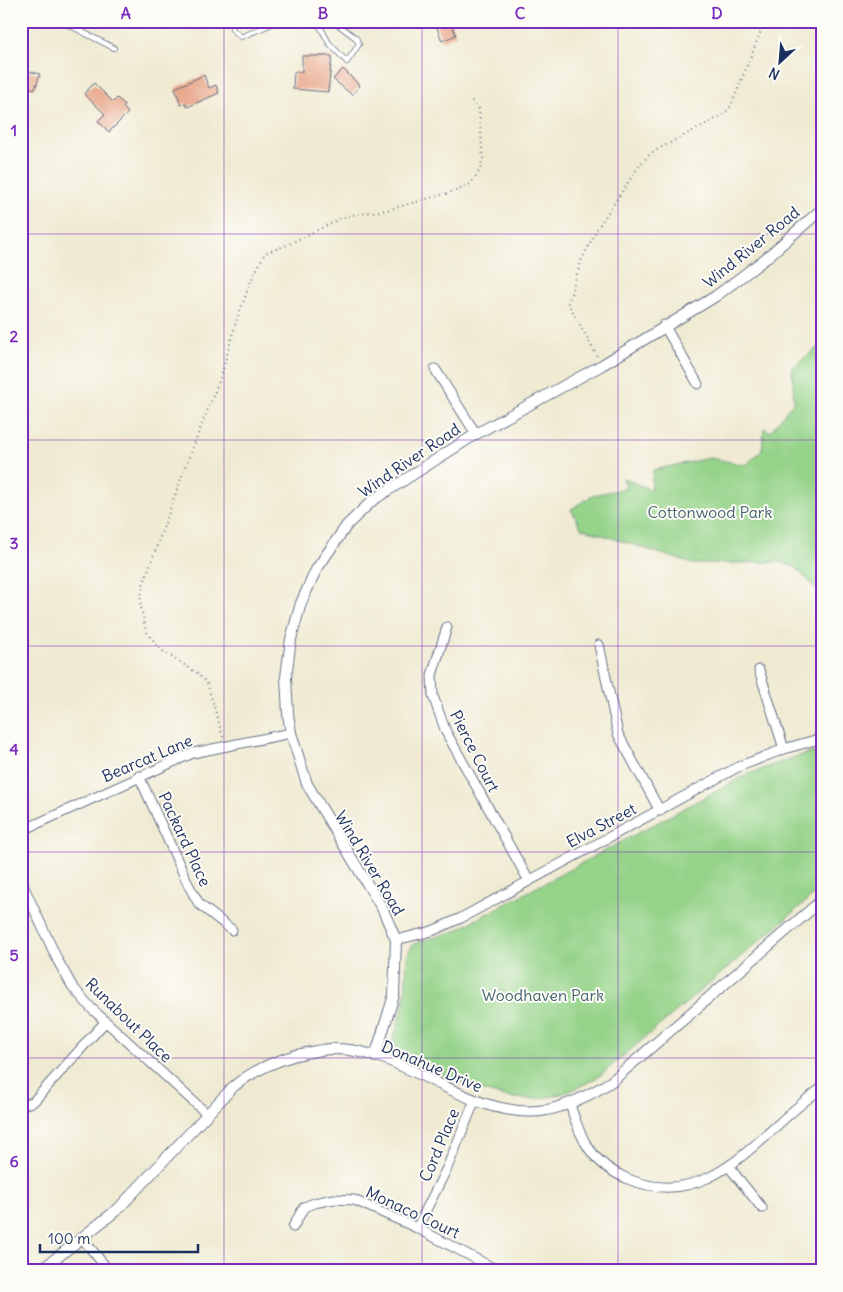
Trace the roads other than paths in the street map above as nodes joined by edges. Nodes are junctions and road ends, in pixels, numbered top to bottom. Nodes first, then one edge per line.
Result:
1 (61, 21) edge
2 (233, 21) edge
3 (279, 21) edge
4 (317, 21) edge
5 (333, 21) edge
6 (114, 48) dead end
7 (822, 209) edge
8 (664, 326) junction
9 (435, 369) dead end
10 (698, 384) dead end
11 (476, 434) junction
12 (446, 626) dead end
13 (599, 645) dead end
14 (760, 670) dead end
15 (291, 733) junction
16 (822, 738) edge
17 (784, 749) junction
18 (139, 776) junction
19 (660, 810) junction
20 (21, 830) edge
21 (21, 881) edge
22 (528, 881) junction
23 (822, 900) edge
24 (232, 930) dead end
25 (396, 940) junction
26 (105, 1022) junction
27 (375, 1057) junction
28 (822, 1088) edge
29 (475, 1100) junction
30 (570, 1104) junction
31 (21, 1105) edge
32 (207, 1114) junction
33 (729, 1167) junction
34 (762, 1208) dead end
35 (293, 1227) dead end
36 (417, 1228) junction
37 (82, 1238) junction
38 (40, 1271) edge
39 (109, 1271) edge
40 (498, 1271) edge

1 - 6 lane
2 - 3 lane
4 - 5 lane
7 - 8 street, Wind River Road
8 - 10 street
8 - 11 street, Wind River Road
9 - 11 street
11 - 15 street, Wind River Road
12 - 22 street, Pierce Court
13 - 19 street
14 - 17 street
15 - 18 street, Bearcat Lane
15 - 25 street, Wind River Road
16 - 17 street, Elva Street
17 - 19 street, Elva Street
18 - 20 street, Bearcat Lane
18 - 24 street, Packard Place
19 - 22 street, Elva Street
21 - 26 street, Runabout Place
22 - 25 street, Elva Street
23 - 30 street, Donahue Drive
25 - 27 street, Wind River Road
26 - 31 street
26 - 32 street, Runabout Place
27 - 29 street, Donahue Drive
27 - 32 street, Donahue Drive
28 - 33 street
29 - 30 street, Donahue Drive
29 - 36 street, Cord Place
30 - 33 street
32 - 37 street, Donahue Drive
33 - 34 street
35 - 36 street, Monaco Court
36 - 40 street, Monaco Court
37 - 38 street, Donahue Drive
37 - 39 street

